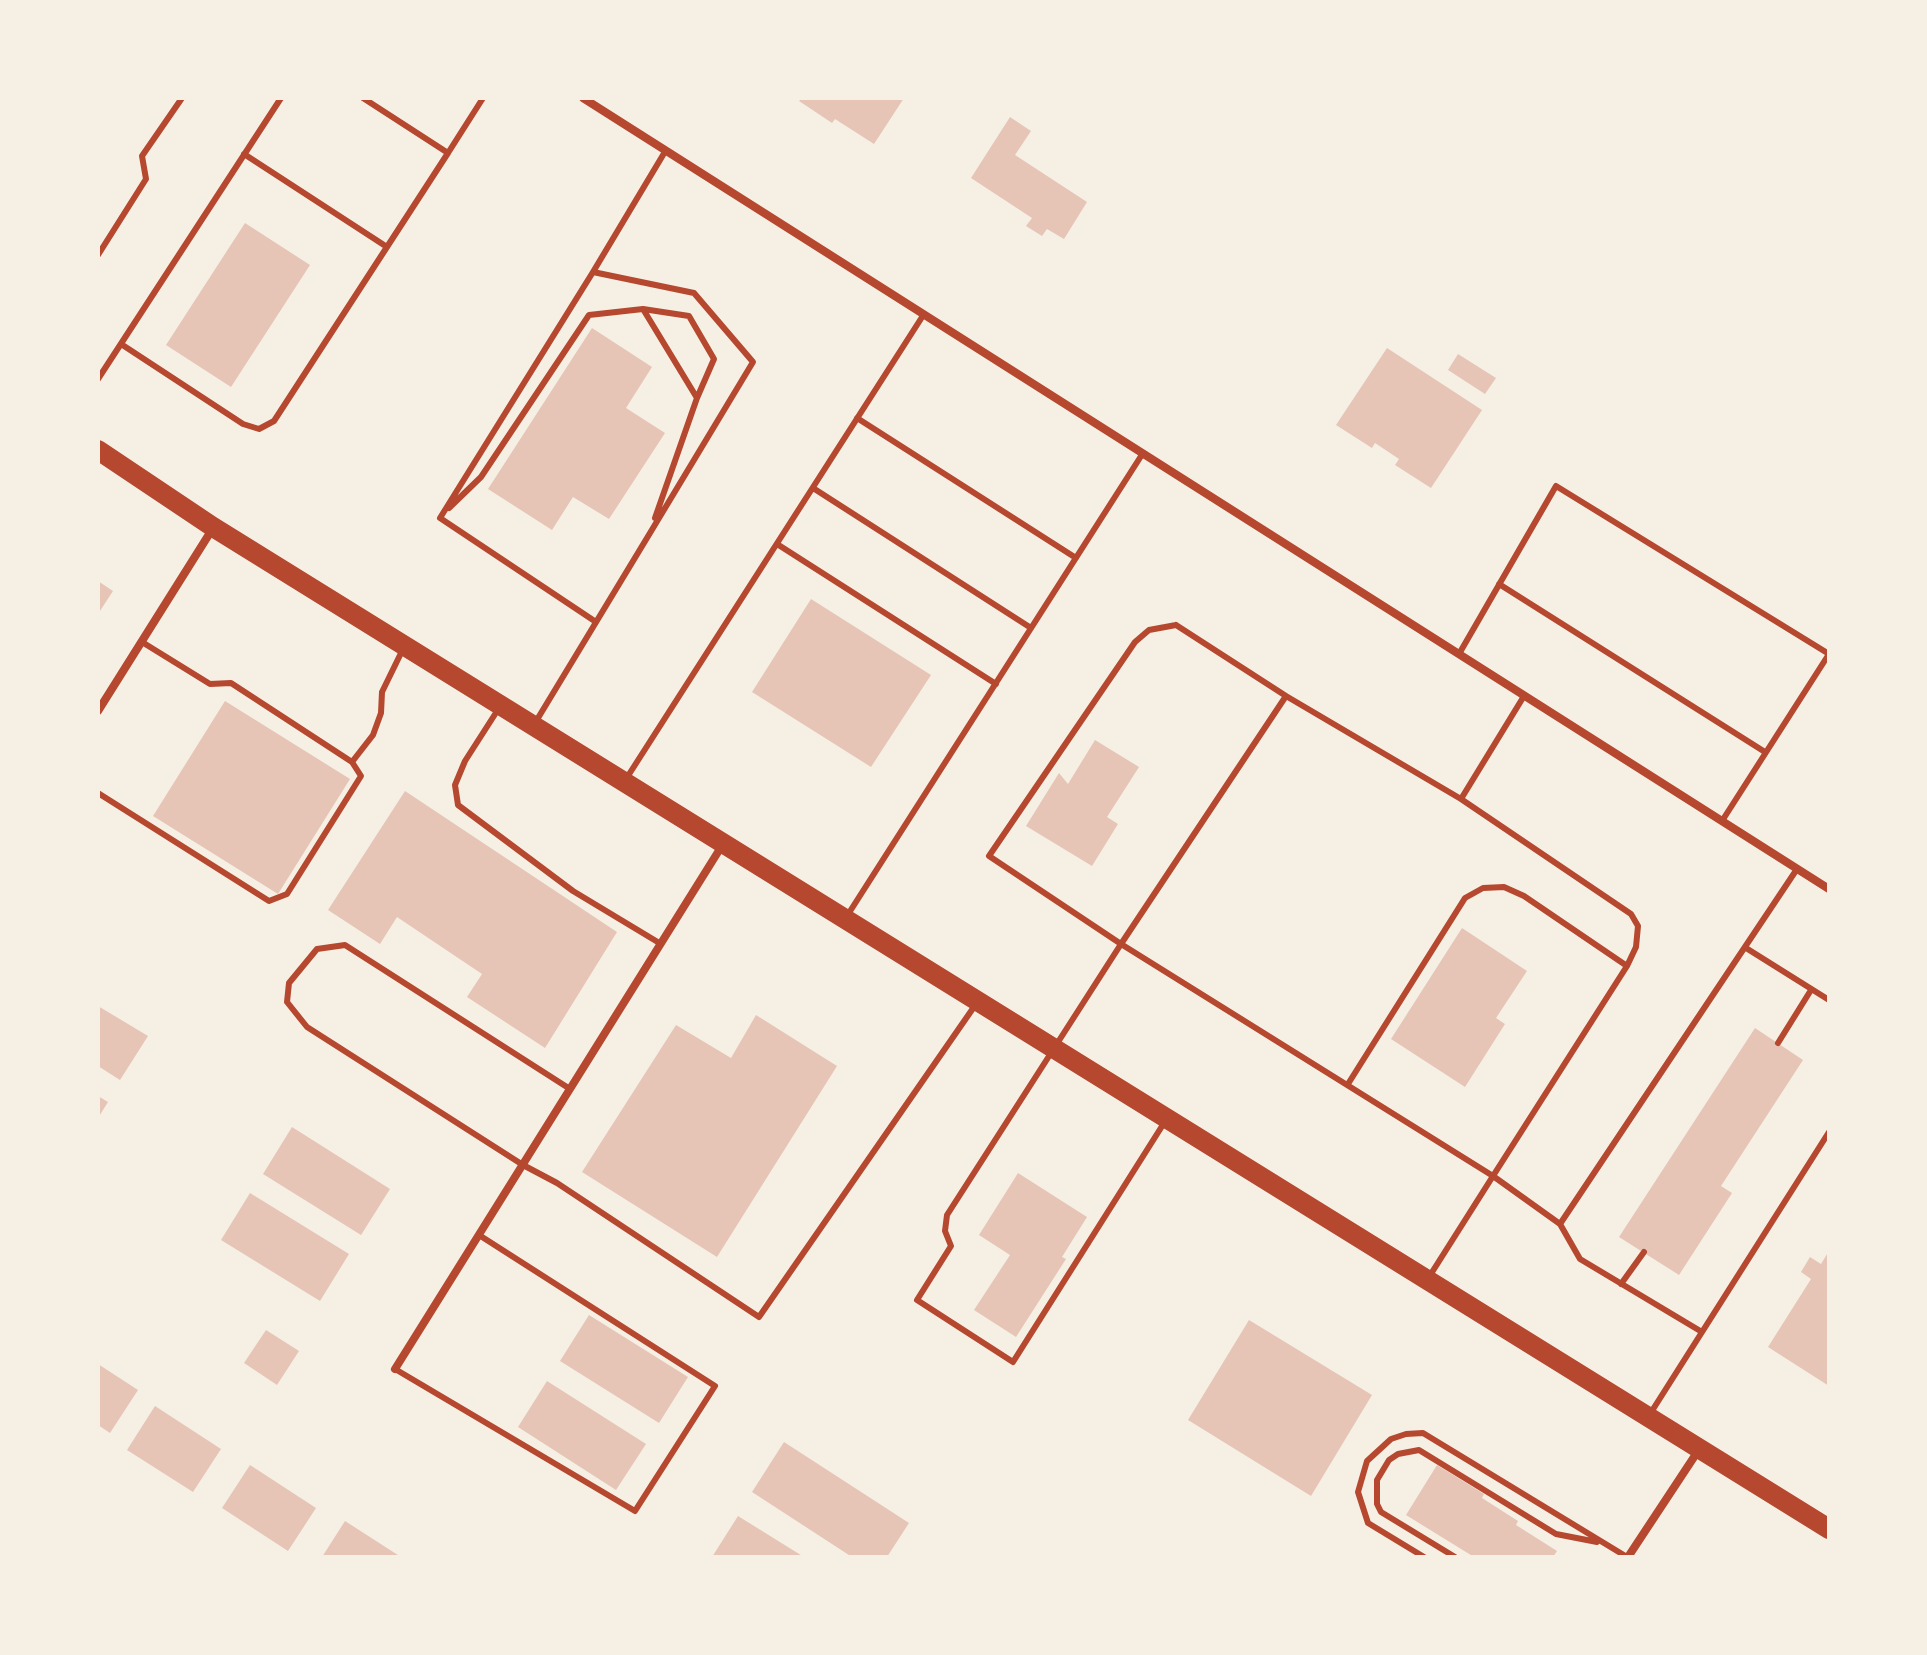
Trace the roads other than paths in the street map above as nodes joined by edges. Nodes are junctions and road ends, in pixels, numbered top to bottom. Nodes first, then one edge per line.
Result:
1 (182, 98) edge
2 (281, 98) edge
3 (363, 98) edge
4 (483, 98) edge
5 (583, 98) edge
6 (666, 150) junction
7 (448, 153) junction
8 (244, 154) junction
9 (387, 247) junction
10 (98, 255) edge
11 (593, 272) junction
12 (643, 309) junction
13 (924, 314) junction
14 (121, 344) junction
15 (98, 379) edge
16 (697, 398) junction
17 (857, 418) junction
18 (98, 450) edge
19 (1143, 453) junction
20 (813, 488) junction
21 (440, 518) junction
22 (213, 527) junction
23 (650, 533) junction
24 (777, 544) junction
25 (1076, 558) junction
26 (1499, 584) junction
27 (596, 622) junction
28 (1031, 628) junction
29 (142, 642) junction
30 (404, 645) junction
31 (1459, 654) junction
32 (1829, 654) edge
33 (996, 684) junction
34 (1286, 696) junction
35 (1524, 696) junction
36 (501, 705) junction
37 (98, 711) edge
38 (533, 726) junction
39 (1765, 752) junction
40 (352, 762) junction
41 (625, 782) junction
42 (98, 793) edge
43 (1461, 799) junction
44 (1722, 821) junction
45 (724, 843) junction
46 (1797, 869) junction
47 (1829, 889) edge
48 (845, 919) junction
49 (661, 944) junction
50 (1121, 944) junction
51 (1746, 948) junction
52 (1627, 966) junction
53 (1811, 990) junction
54 (1829, 1000) edge
55 (978, 1001) junction
56 (1778, 1043) dead end
57 (1054, 1048) junction
58 (1348, 1084) junction
59 (570, 1089) junction
60 (1167, 1118) junction
61 (1829, 1132) edge
62 (523, 1165) junction
63 (1493, 1176) junction
64 (1560, 1224) junction
65 (479, 1235) junction
66 (1644, 1252) dead end
67 (1427, 1280) junction
68 (1621, 1284) junction
69 (1702, 1332) junction
70 (395, 1369) joint
71 (1648, 1417) junction
72 (1699, 1448) junction
73 (1829, 1529) edge
74 (1605, 1543) junction
75 (1424, 1557) edge
76 (1455, 1557) edge
77 (1627, 1557) edge

1 - 10 lane
2 - 8 lane
3 - 7 lane
4 - 7 lane
5 - 6 street
6 - 11 lane
6 - 13 street
7 - 9 lane
8 - 9 lane
8 - 14 lane
9 - 14 lane
11 - 21 lane
11 - 23 lane
12 - 16 lane
12 - 16 lane
12 - 21 lane
13 - 17 lane
13 - 19 street
14 - 15 lane
16 - 23 lane
17 - 20 lane
17 - 25 lane
18 - 22 main road
19 - 25 lane
19 - 31 street
20 - 24 lane
20 - 28 lane
21 - 27 lane
22 - 29 street
22 - 30 main road
23 - 27 lane
24 - 33 lane
24 - 41 lane
25 - 28 lane
26 - 31 lane
26 - 32 lane
26 - 39 lane
27 - 38 lane
28 - 33 lane
29 - 37 street
29 - 40 lane
30 - 36 main road
30 - 40 lane
31 - 35 street
32 - 39 lane
33 - 48 lane
34 - 43 lane
34 - 50 lane
34 - 50 lane
35 - 43 lane
35 - 44 street
36 - 38 main road
36 - 49 lane
38 - 41 main road
39 - 44 lane
40 - 42 lane
41 - 45 main road
43 - 52 lane
44 - 46 street
45 - 48 main road
45 - 49 street
46 - 47 street
46 - 51 lane
48 - 55 main road
49 - 59 street
50 - 57 lane
50 - 58 lane
51 - 53 lane
51 - 64 lane
52 - 58 lane
52 - 63 lane
53 - 54 lane
53 - 56 lane
55 - 57 main road
55 - 62 lane
57 - 60 main road
57 - 60 lane
58 - 63 lane
59 - 62 street
59 - 62 lane
60 - 67 main road
61 - 69 lane
62 - 65 street
63 - 64 lane
63 - 67 lane
64 - 68 lane
65 - 70 street
65 - 70 lane
66 - 68 lane
67 - 71 main road
68 - 69 lane
69 - 71 lane
71 - 72 main road
72 - 73 main road
72 - 77 street
74 - 75 lane
74 - 76 lane
74 - 77 lane

